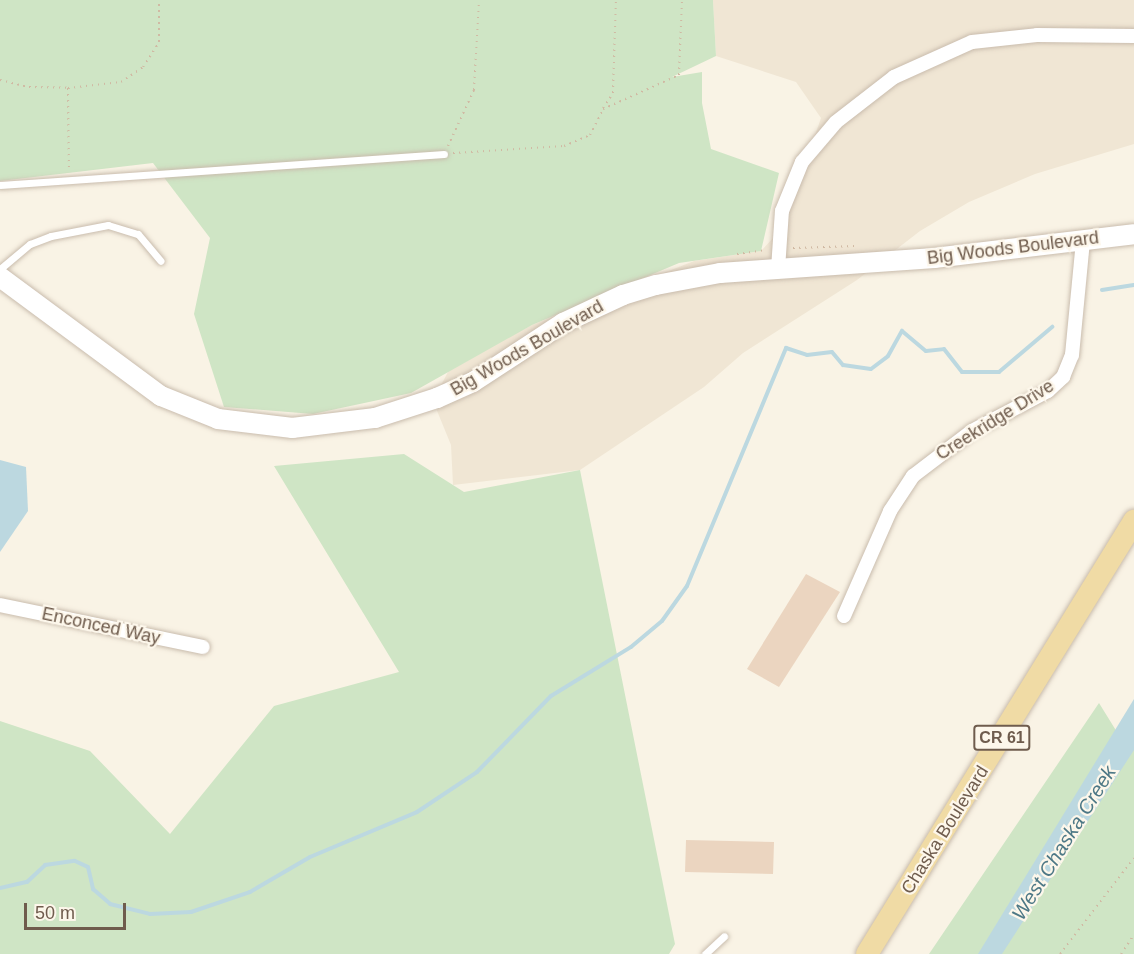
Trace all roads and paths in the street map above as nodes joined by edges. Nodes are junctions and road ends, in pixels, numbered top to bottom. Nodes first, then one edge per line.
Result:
1 (159, 0) edge
2 (479, 0) edge
3 (616, 0) edge
4 (682, 0) edge
5 (1134, 36) edge
6 (0, 80) edge
7 (68, 88) junction
8 (603, 109) junction
9 (444, 154) junction
10 (69, 178) junction
11 (0, 185) edge
12 (1134, 234) edge
13 (1083, 240) junction
14 (161, 261) dead end
15 (0, 268) edge
16 (778, 269) junction
17 (0, 277) edge
18 (1134, 521) edge
19 (0, 605) edge
20 (844, 616) dead end
21 (203, 647) dead end
22 (1134, 858) edge
23 (1134, 935) edge
24 (724, 936) dead end
25 (705, 954) edge
26 (867, 954) edge
27 (1060, 954) edge
28 (1121, 954) edge

1 - 7 path
2 - 9 path
3 - 8 path
4 - 8 path
5 - 16 street
6 - 7 path
7 - 10 path
8 - 9 path
9 - 10 lane
10 - 11 lane
12 - 13 street, Big Woods Boulevard
13 - 16 street, Big Woods Boulevard
13 - 20 street, Creekridge Drive
14 - 15 lane
16 - 17 street, Big Woods Boulevard
18 - 26 main road, Chaska Boulevard / CR 61
19 - 21 street, Enconced Way
22 - 27 path
23 - 28 path
24 - 25 lane

